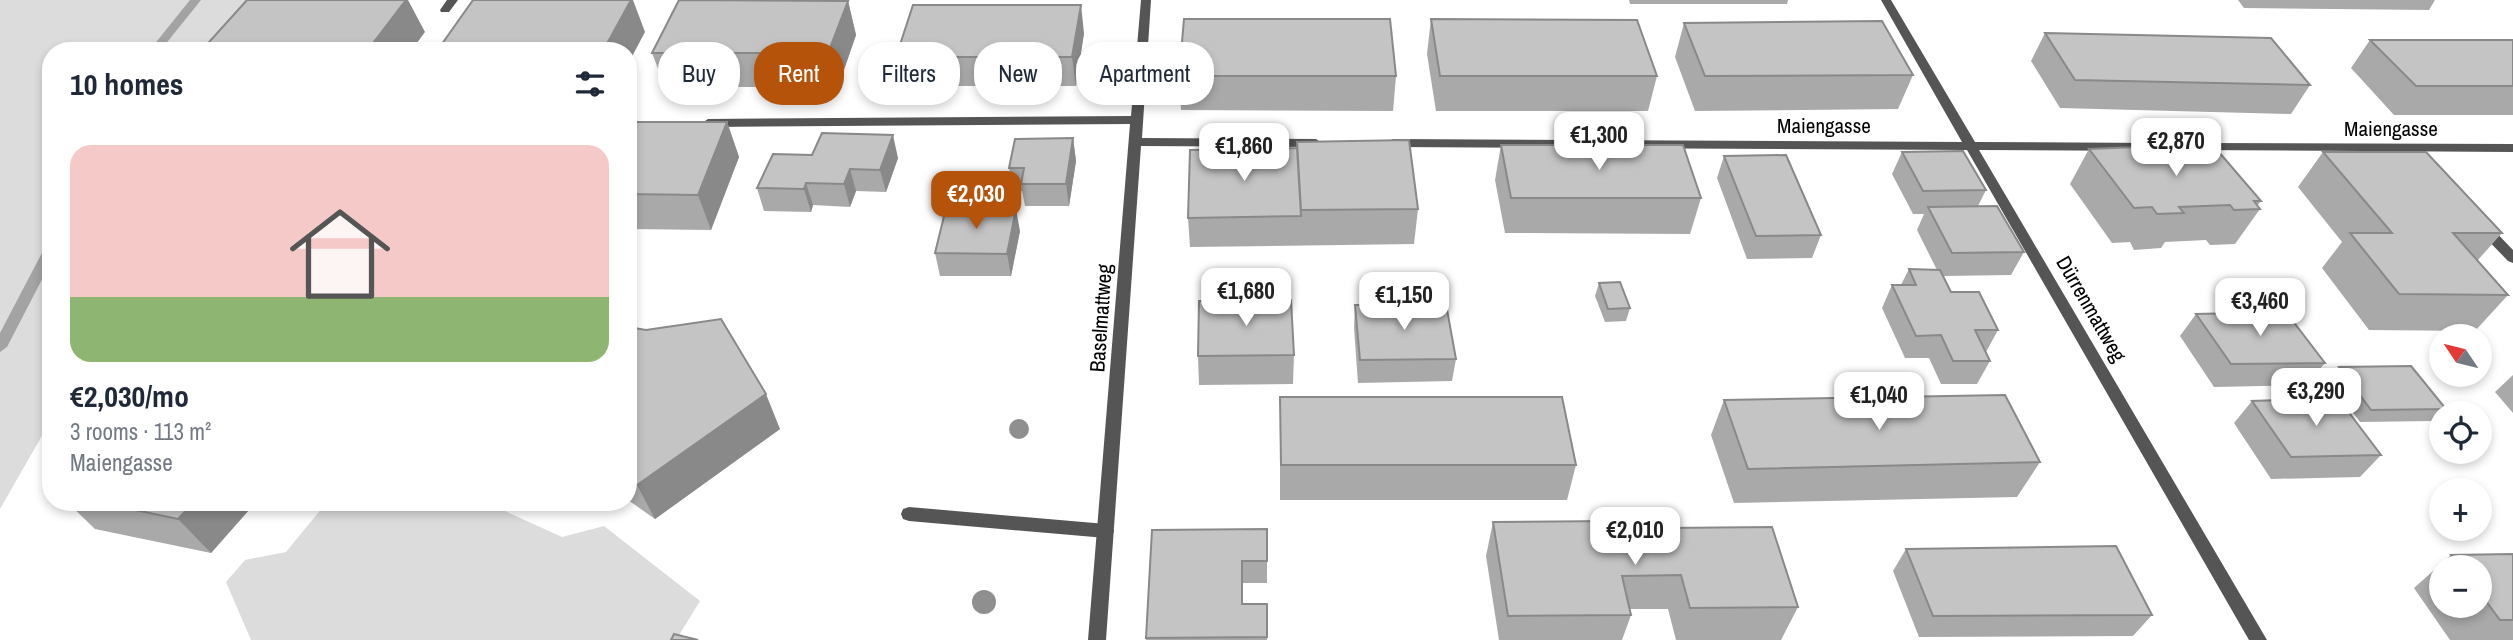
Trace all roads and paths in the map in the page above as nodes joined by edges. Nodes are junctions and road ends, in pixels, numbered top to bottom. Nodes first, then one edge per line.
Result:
1 (453, 0) edge
2 (1146, 0) edge
3 (1886, 0) edge
4 (445, 10) dead end
5 (1137, 120) junction
6 (698, 124) edge
7 (1136, 142) junction
8 (1332, 143) edge
9 (1373, 143) edge
10 (1973, 146) junction
11 (2513, 148) edge
12 (2474, 218) edge
13 (2513, 258) edge
14 (909, 514) dead end
15 (1106, 531) junction
16 (1097, 640) edge
17 (2258, 640) edge

1 - 4 street
2 - 5 street, Baselmattweg
3 - 10 street, Dürrenmattweg
5 - 6 street
5 - 7 street, Baselmattweg
7 - 8 street
7 - 15 street, Baselmattweg
9 - 10 street, Maiengasse
10 - 11 street, Maiengasse
10 - 17 street, Dürrenmattweg
12 - 13 street
14 - 15 street
15 - 16 street, Baselmattweg

